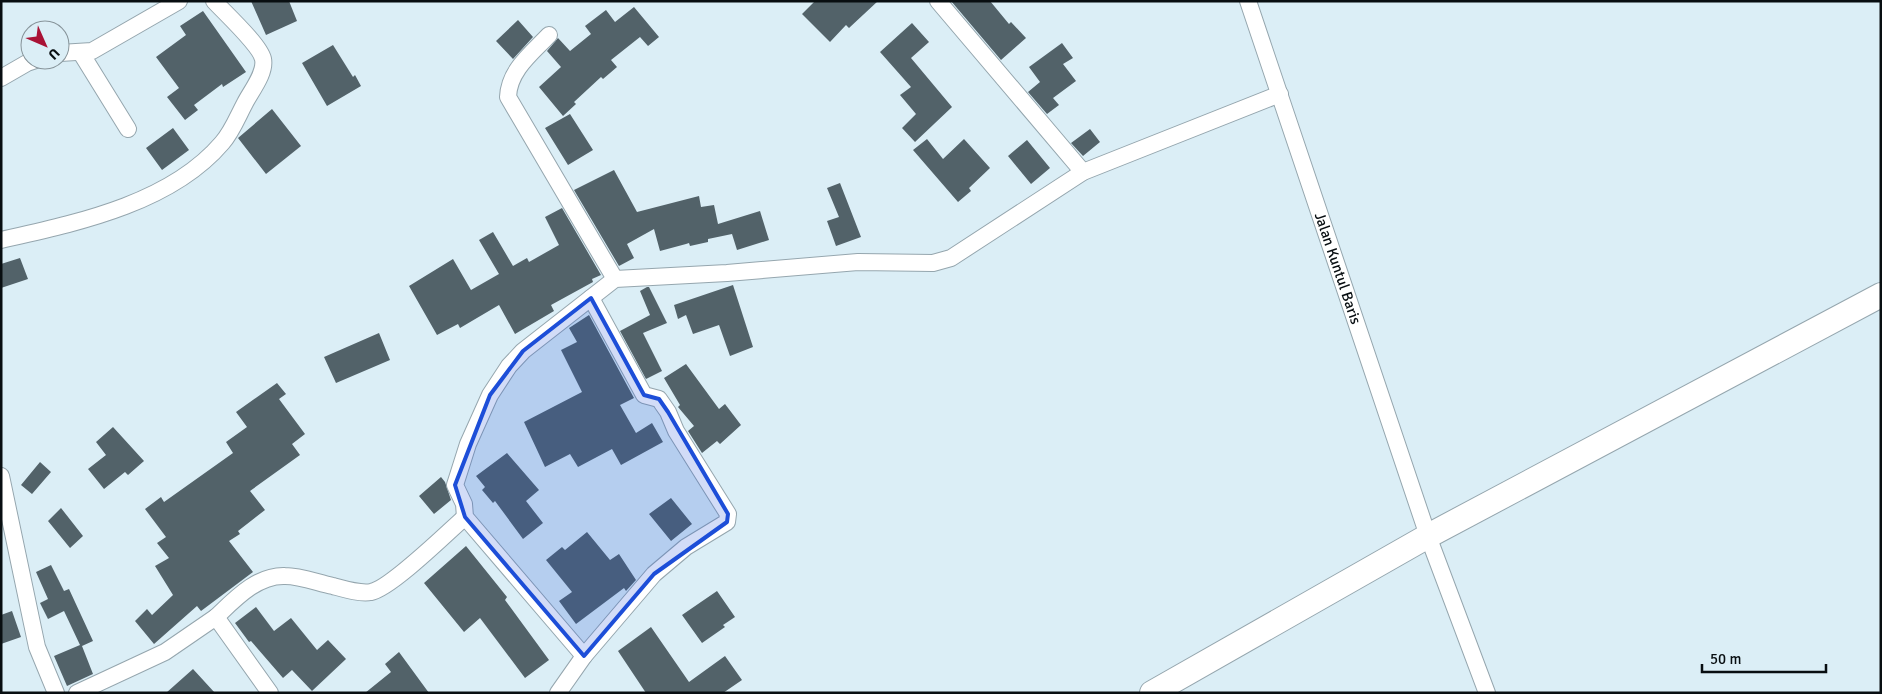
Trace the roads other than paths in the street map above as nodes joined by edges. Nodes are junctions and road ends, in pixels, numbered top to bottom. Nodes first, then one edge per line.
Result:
1 (179, 1) edge
2 (214, 1) edge
3 (938, 1) edge
4 (1248, 1) edge
5 (549, 35) dead end
6 (81, 52) junction
7 (70, 53) edge
8 (20, 67) edge
9 (1, 78) edge
10 (1280, 94) junction
11 (128, 129) dead end
12 (1083, 172) junction
13 (1, 240) edge
14 (615, 279) junction
15 (1881, 295) edge
16 (591, 298) junction
17 (1, 476) edge
18 (465, 516) junction
19 (1428, 536) junction
20 (216, 617) junction
21 (584, 656) junction
22 (56, 693) edge
23 (77, 693) edge
24 (270, 693) edge
25 (558, 693) edge
26 (1152, 693) edge
27 (1487, 693) edge

1 - 6 street
2 - 13 street
3 - 12 street
4 - 10 street, Jalan Kuntul Baris
5 - 14 street
6 - 7 street
6 - 11 street
8 - 9 street
10 - 12 street
10 - 19 street, Jalan Kuntul Baris
12 - 14 street
14 - 16 street
15 - 19 street
16 - 18 street
16 - 21 street
17 - 22 street
18 - 20 street
18 - 21 street
19 - 26 street
19 - 27 street, Jalan Kuntul Baris
20 - 23 street
20 - 24 street
21 - 25 street

